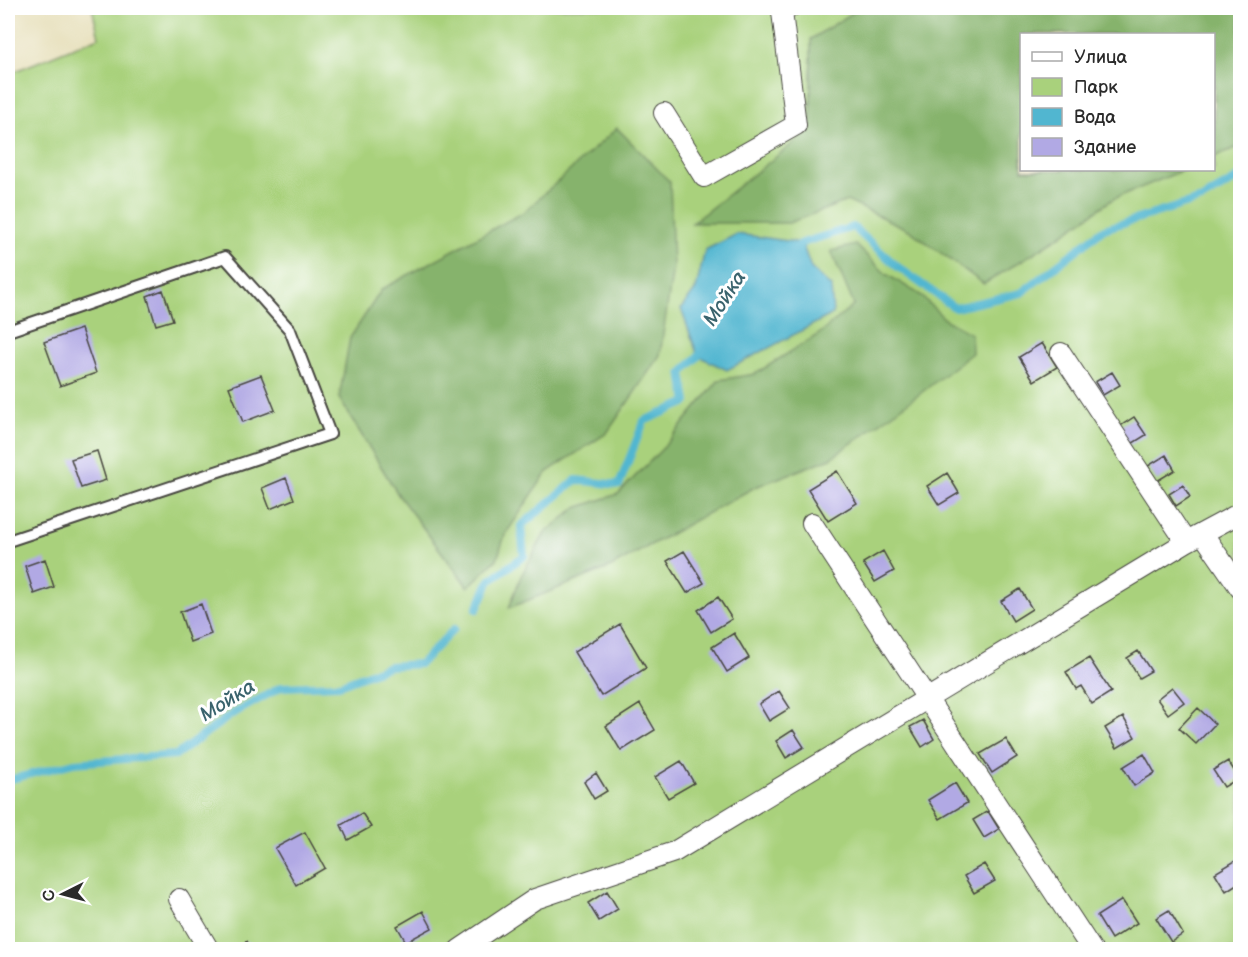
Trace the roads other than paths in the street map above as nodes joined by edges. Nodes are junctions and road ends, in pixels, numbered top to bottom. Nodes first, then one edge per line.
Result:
1 (789, 8) edge
2 (664, 112) dead end
3 (8, 331) edge
4 (1061, 353) dead end
5 (1240, 513) edge
6 (812, 523) dead end
7 (1194, 538) junction
8 (8, 541) edge
9 (1240, 588) edge
10 (927, 701) junction
11 (179, 899) dead end
12 (209, 950) edge
13 (459, 950) edge
14 (1092, 950) edge

1 - 2 street
3 - 8 lane
4 - 7 street
5 - 7 street
6 - 10 street
7 - 9 street
7 - 10 street
10 - 13 street
10 - 14 street
11 - 12 street

